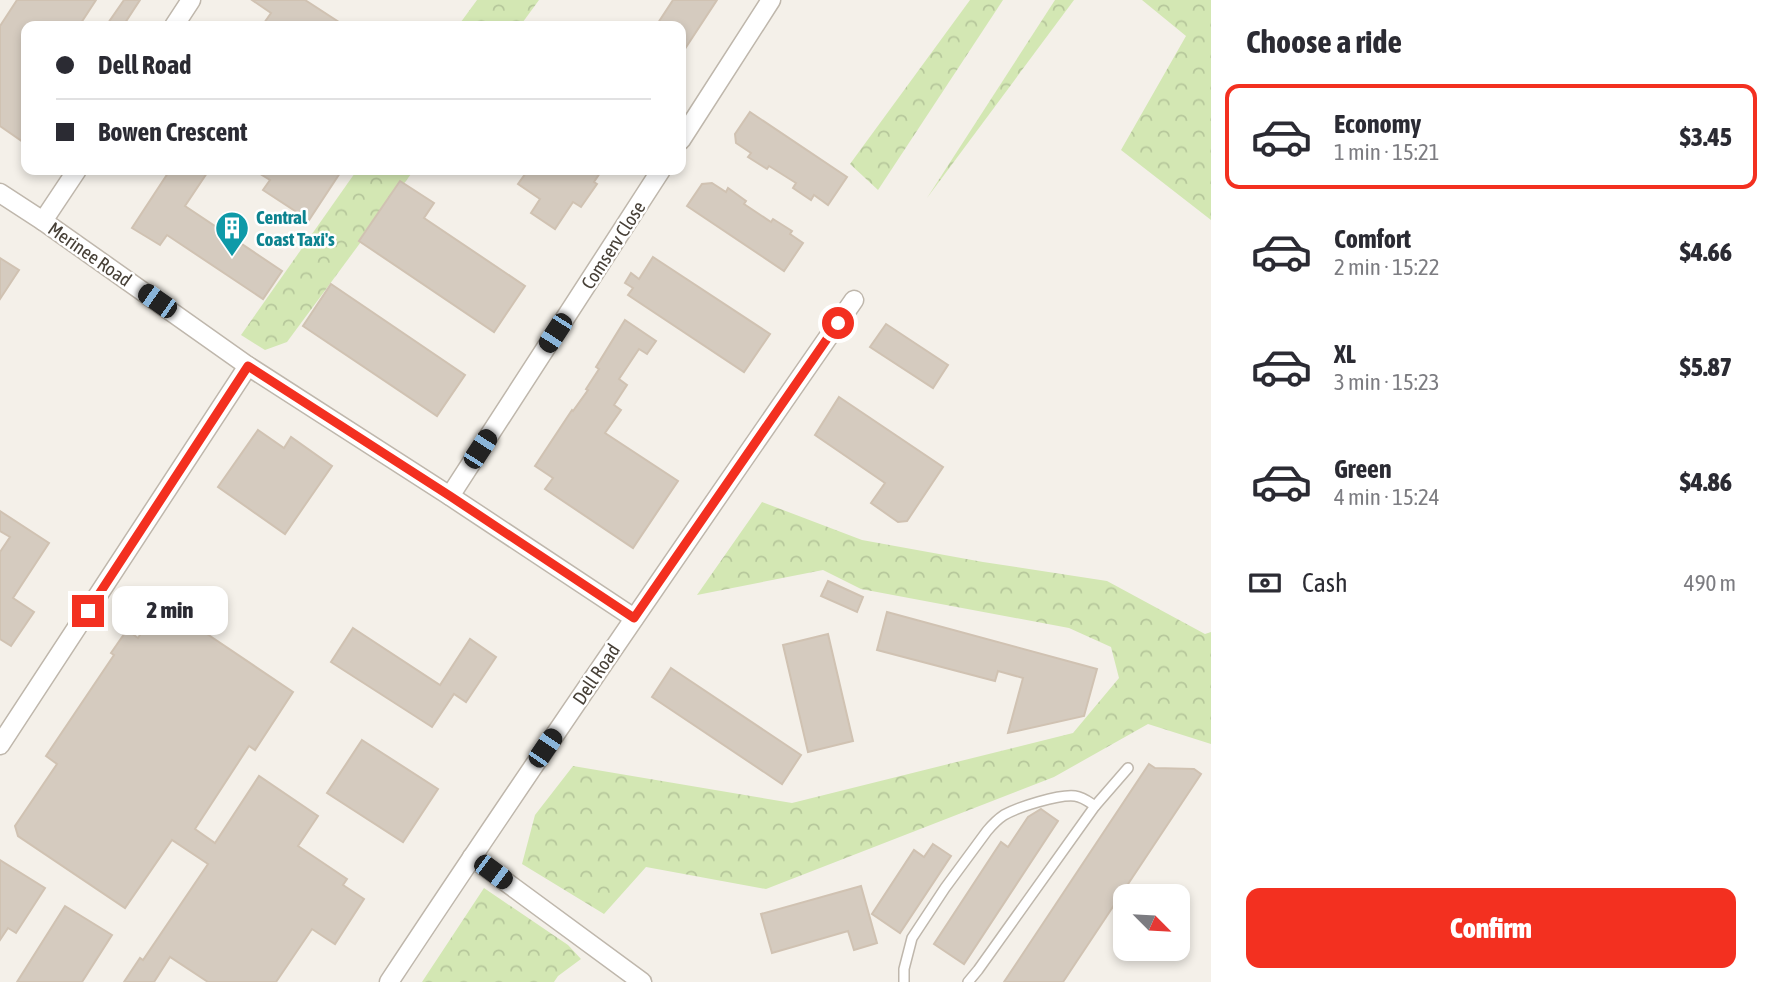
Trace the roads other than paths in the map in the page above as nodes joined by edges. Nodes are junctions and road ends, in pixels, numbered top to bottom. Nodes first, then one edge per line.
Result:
1 (191, 0) edge
2 (771, 0) edge
3 (177, 21) edge
4 (686, 131) edge
5 (75, 175) edge
6 (658, 175) edge
7 (0, 193) edge
8 (43, 221) junction
9 (854, 300) dead end
10 (248, 366) junction
11 (450, 496) junction
12 (634, 618) junction
13 (0, 745) edge
14 (1128, 768) dead end
15 (1095, 806) junction
16 (472, 857) junction
17 (389, 982) edge
18 (642, 982) edge
19 (904, 982) edge
20 (968, 982) edge

1 - 3 street
2 - 4 street
5 - 8 street
6 - 11 street, Comserv Close
7 - 8 street, Merinee Road
8 - 10 street, Merinee Road
9 - 12 street, Dell Road
10 - 11 street, Merinee Road
10 - 13 street
11 - 12 street, Merinee Road
12 - 16 street, Dell Road
14 - 15 lane
15 - 19 lane
15 - 20 lane
16 - 17 street, Dell Road
16 - 18 street

